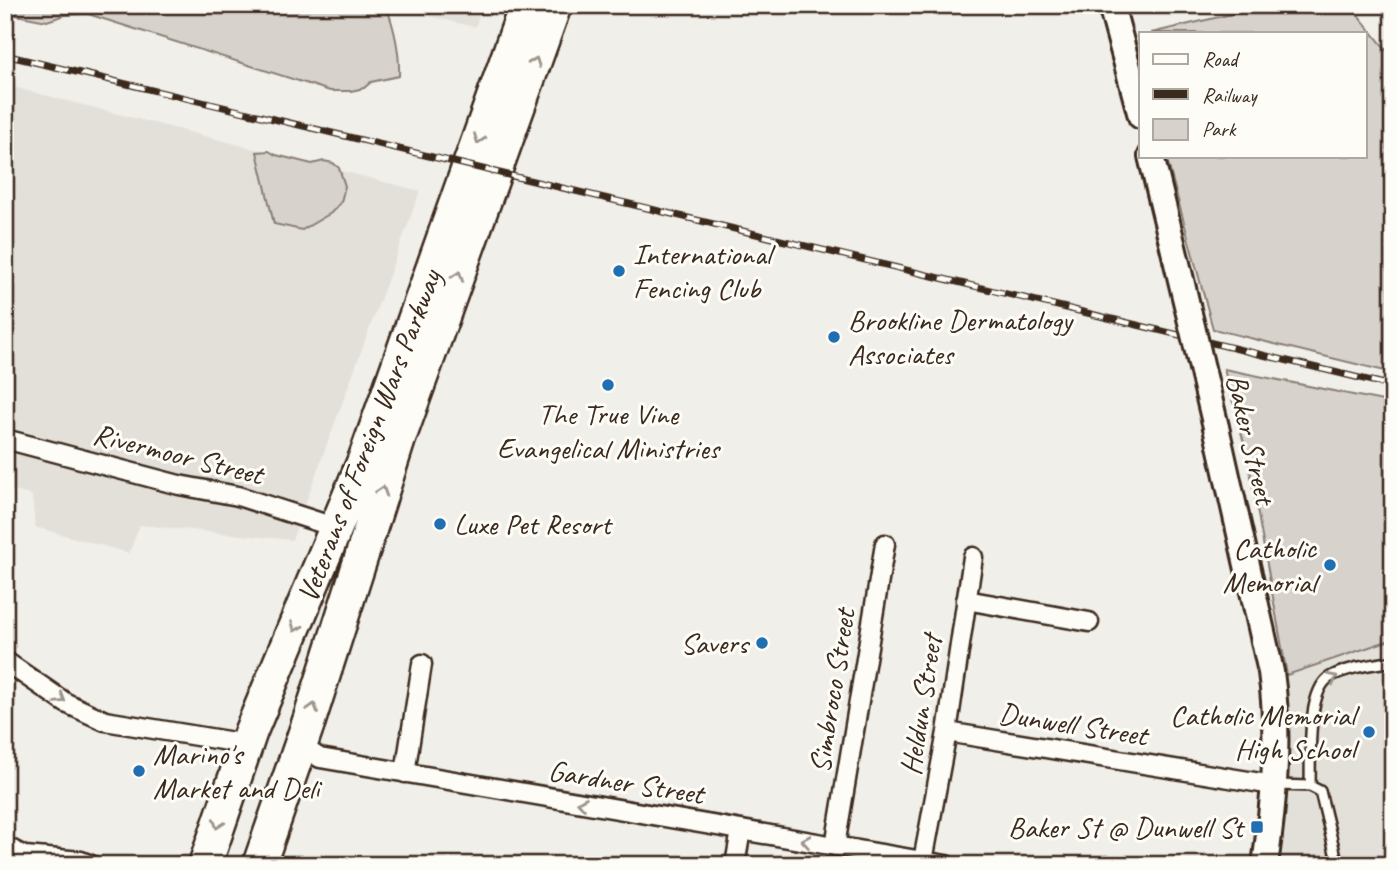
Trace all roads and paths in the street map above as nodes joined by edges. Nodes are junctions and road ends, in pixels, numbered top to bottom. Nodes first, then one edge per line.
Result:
1 (555, 5) edge
2 (1111, 5) edge
3 (518, 12) edge
4 (1139, 109) edge
5 (1151, 158) edge
6 (5, 439) edge
7 (337, 528) junction
8 (885, 544) dead end
9 (973, 557) dead end
10 (966, 600) junction
11 (1089, 622) dead end
12 (5, 660) edge
13 (1393, 661) edge
14 (422, 664) dead end
15 (947, 732) junction
16 (246, 744) junction
17 (301, 746) junction
18 (405, 773) junction
19 (1273, 785) junction
20 (1310, 786) junction
21 (741, 830) junction
22 (5, 846) edge
23 (835, 846) junction
24 (32, 860) edge
25 (923, 861) junction
26 (91, 865) edge
27 (205, 865) edge
28 (259, 865) edge
29 (735, 865) edge
30 (946, 865) edge
31 (1265, 865) edge
32 (1338, 865) edge

17 -> 1 highway, Veterans of Foreign Wars Parkway
2 - 4 street
3 -> 7 highway, Veterans of Foreign Wars Parkway
5 - 19 street, Baker Street, bridge
6 - 7 street, Rivermoor Street
7 -> 16 highway, Veterans of Foreign Wars Parkway
8 - 23 street, Simbroco Street
9 - 10 street, Heldun Street
10 - 11 street
10 - 15 street, Heldun Street
12 -> 16 street
20 -> 13 lane
14 - 18 street
15 - 19 street, Dunwell Street
15 - 25 street, Heldun Street
16 -> 27 highway, Veterans of Foreign Wars Parkway
17 - 18 street, Gardner Street
17 - 28 highway, Veterans of Foreign Wars Parkway
21 -> 18 street, Gardner Street
19 - 20 lane
19 - 31 street, Baker Street
20 - 32 lane
23 -> 21 street, Gardner Street
21 - 29 street
22 - 24 street
23 - 25 street, Gardner Street
24 - 26 street
25 - 30 street, Gardner Street

